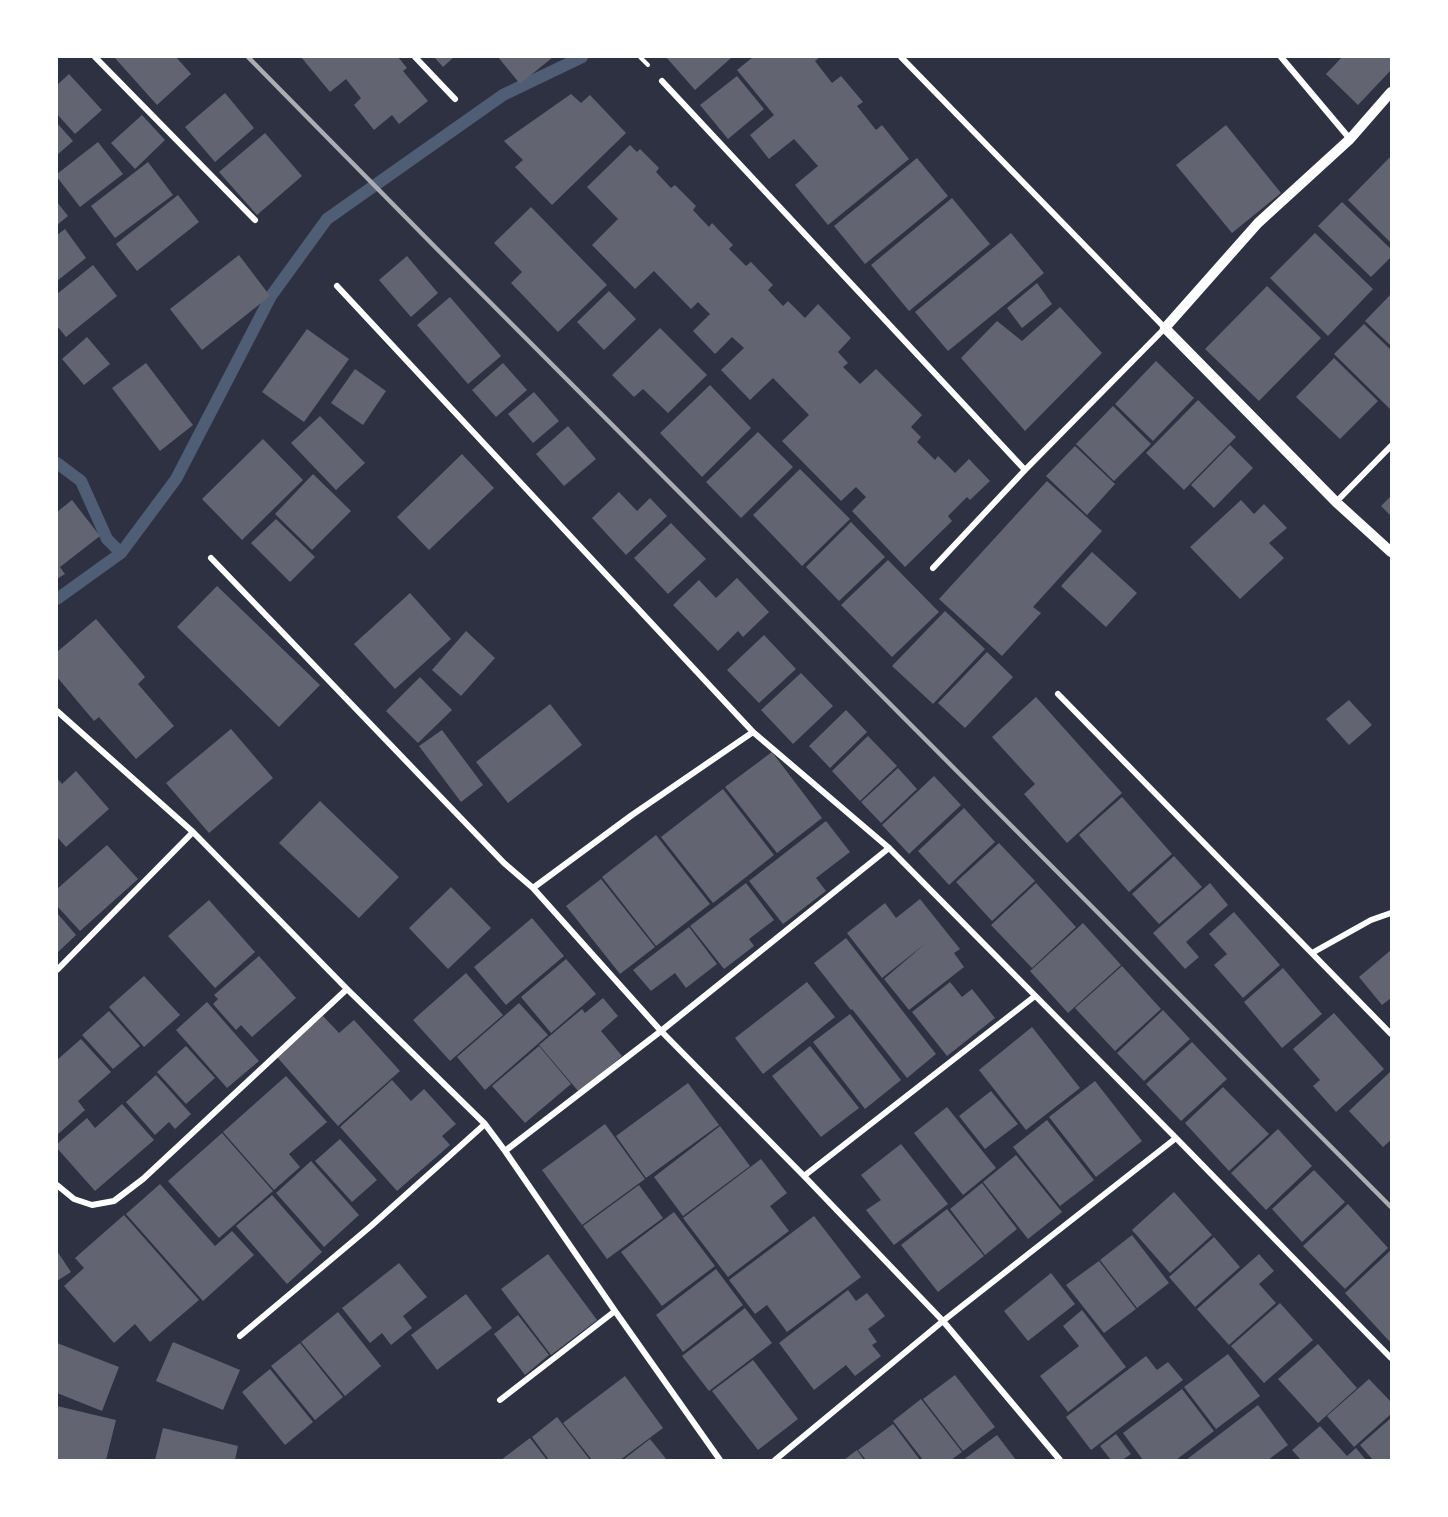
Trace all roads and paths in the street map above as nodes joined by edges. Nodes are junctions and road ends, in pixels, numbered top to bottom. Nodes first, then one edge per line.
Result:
1 (95, 57) edge
2 (416, 57) edge
3 (901, 57) edge
4 (1281, 57) edge
5 (662, 81) dead end
6 (1391, 92) edge
7 (455, 99) dead end
8 (1350, 139) junction
9 (255, 220) dead end
10 (337, 286) dead end
11 (1165, 328) junction
12 (1391, 446) edge
13 (1025, 470) junction
14 (1336, 502) junction
15 (1391, 552) edge
16 (211, 558) dead end
17 (933, 568) dead end
18 (1058, 694) dead end
19 (57, 711) edge
20 (63, 716) junction
21 (57, 722) edge
22 (753, 732) junction
23 (193, 832) junction
24 (889, 848) junction
25 (533, 888) junction
26 (1391, 913) edge
27 (1312, 953) junction
28 (57, 969) edge
29 (347, 988) junction
30 (1035, 996) junction
31 (661, 1031) junction
32 (1391, 1034) edge
33 (484, 1124) junction
34 (1176, 1138) junction
35 (505, 1150) junction
36 (804, 1176) junction
37 (57, 1185) edge
38 (615, 1311) junction
39 (943, 1320) junction
40 (240, 1336) dead end
41 (1391, 1358) edge
42 (500, 1400) dead end
43 (720, 1460) edge
44 (775, 1460) edge
45 (1060, 1460) edge

1 - 9 street
2 - 7 street
3 - 11 street
4 - 8 street
5 - 13 street
6 - 8 street
8 - 11 street
10 - 22 street
11 - 13 street
11 - 14 street
12 - 14 street
13 - 17 street
14 - 15 street
16 - 25 street
18 - 27 street
19 - 20 street
20 - 21 street
20 - 23 street
22 - 24 street
22 - 25 street
23 - 28 street
23 - 29 street
24 - 30 street
24 - 31 street
25 - 31 street
26 - 27 street
27 - 32 street
29 - 33 street
29 - 37 street
30 - 34 street
30 - 36 street
31 - 35 street
31 - 36 street
33 - 35 street
33 - 40 street
34 - 39 street
34 - 41 street
35 - 38 street
36 - 39 street
38 - 42 street
38 - 43 street
39 - 44 street
39 - 45 street

